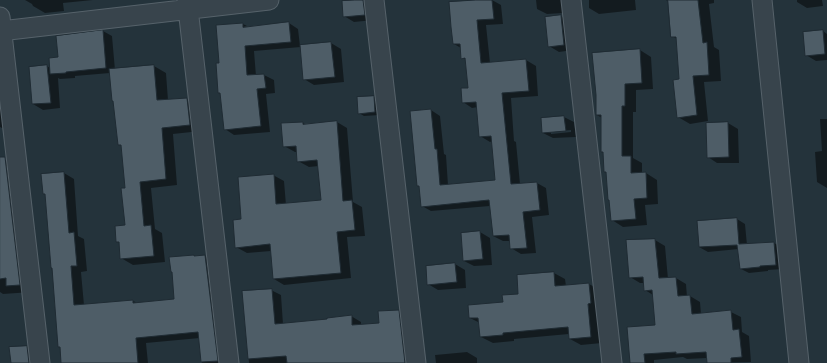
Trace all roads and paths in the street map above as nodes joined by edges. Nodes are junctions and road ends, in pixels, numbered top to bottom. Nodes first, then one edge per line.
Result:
1 (269, 0) edge
2 (374, 0) edge
3 (571, 0) edge
4 (762, 0) edge
5 (188, 5) edge
6 (0, 27) edge
7 (40, 363) edge
8 (229, 363) edge
9 (416, 363) edge
10 (612, 363) edge
11 (799, 363) edge

1 - 5 street
2 - 9 street
3 - 10 street
4 - 11 street
5 - 6 street
5 - 8 street
6 - 7 street

